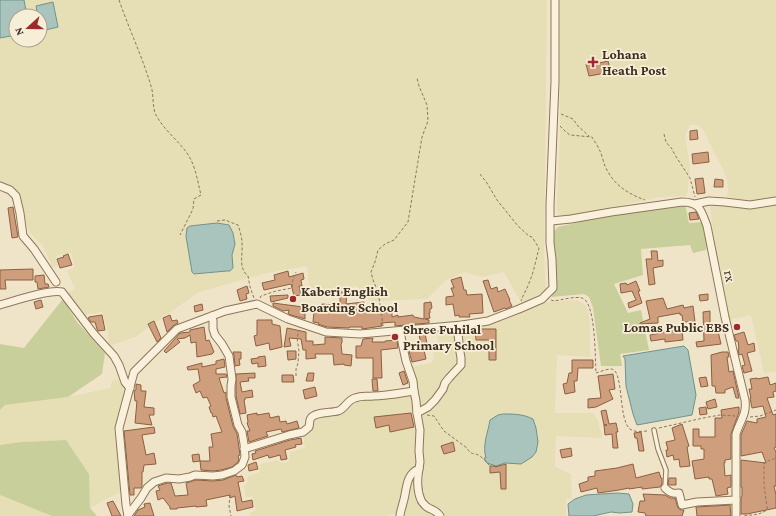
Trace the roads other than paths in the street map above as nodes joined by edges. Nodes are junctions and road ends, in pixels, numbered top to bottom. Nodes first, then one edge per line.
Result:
1 (555, 0) edge
2 (0, 186) edge
3 (776, 201) edge
4 (695, 204) junction
5 (551, 221) junction
6 (56, 282) dead end
7 (0, 304) edge
8 (212, 316) junction
9 (462, 325) junction
10 (400, 331) junction
11 (130, 388) junction
12 (414, 391) junction
13 (417, 413) junction
14 (654, 430) road end
15 (244, 449) junction
16 (418, 469) junction
17 (665, 488) joint
18 (736, 500) junction
19 (128, 516) edge
20 (400, 516) edge
21 (440, 516) edge
22 (736, 516) edge

1 - 5 street
2 - 6 street
3 - 4 street
4 - 5 street
4 - 18 street, rx
5 - 9 street
7 - 11 street
8 - 10 street
8 - 11 street
8 - 15 street
9 - 10 street
9 - 13 street
10 - 12 street
11 - 19 street
12 - 13 street
12 - 15 street
13 - 16 street
14 - 17 lane
15 - 19 street
16 - 20 street
16 - 21 street
17 - 18 street
18 - 22 street, rx

